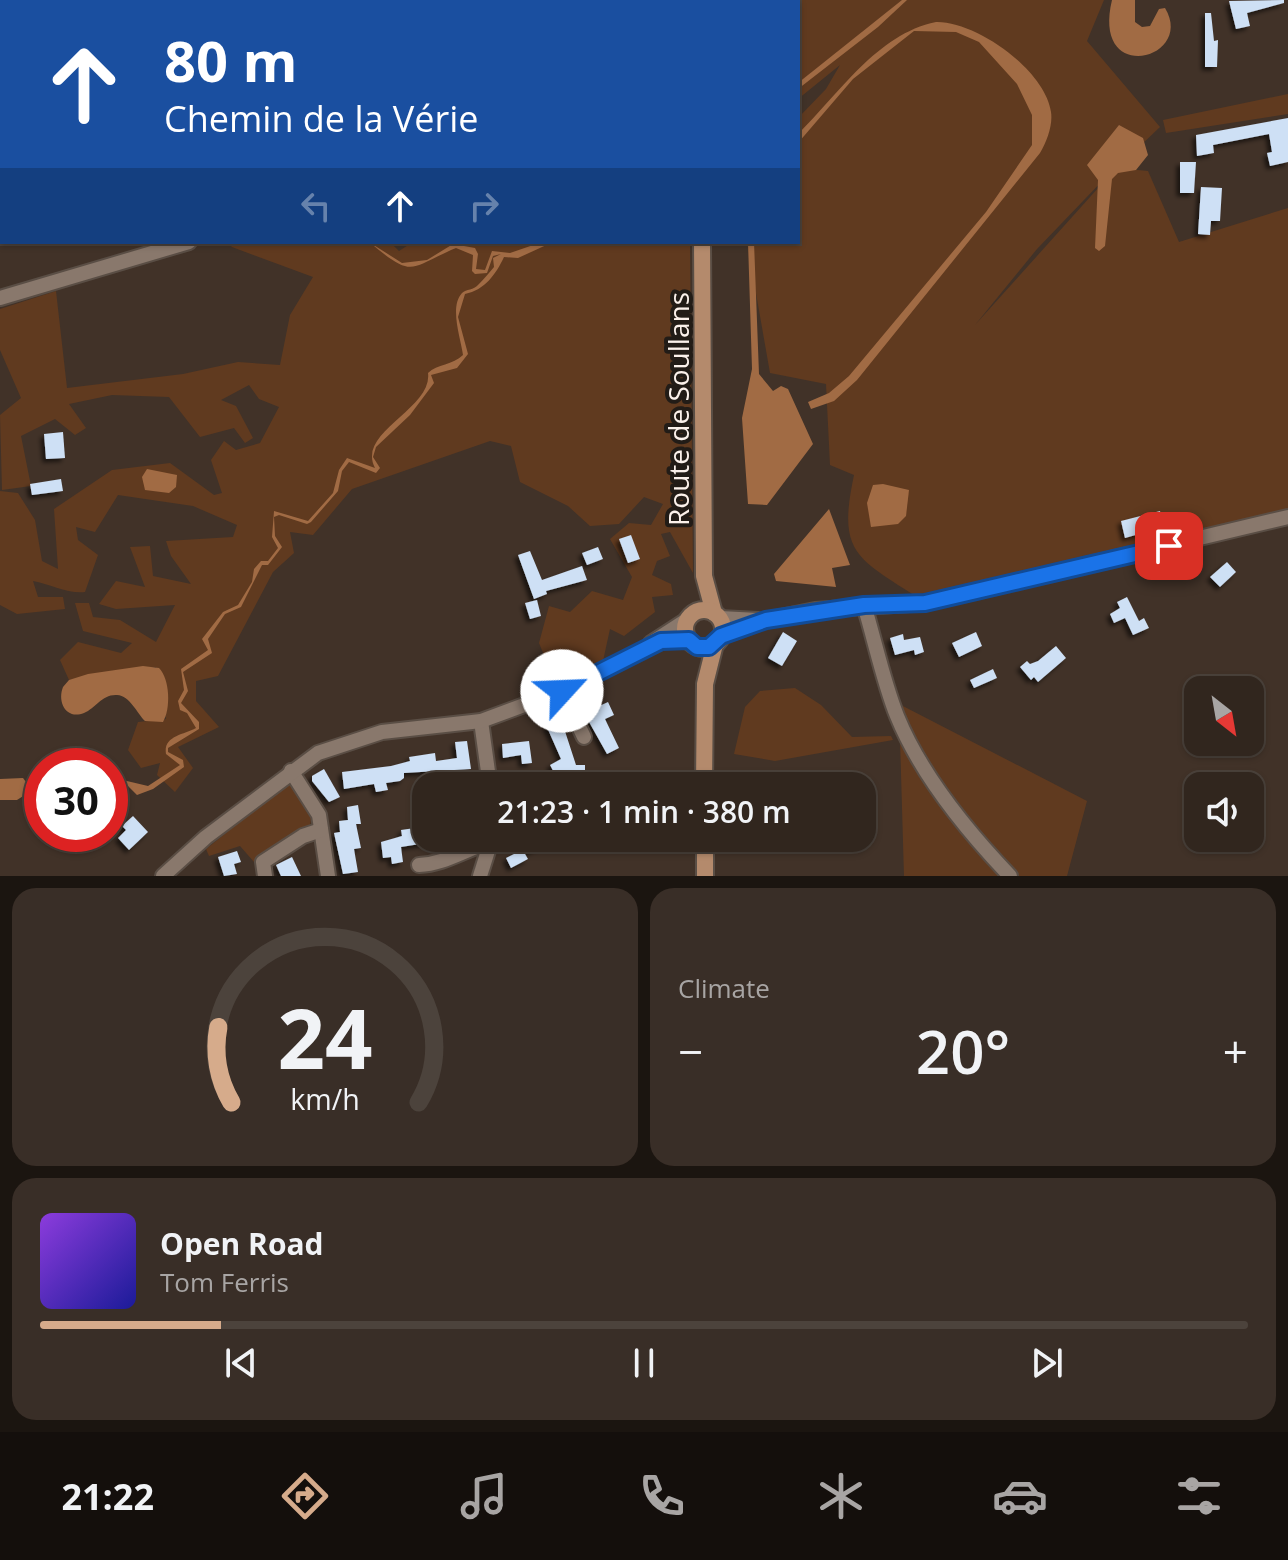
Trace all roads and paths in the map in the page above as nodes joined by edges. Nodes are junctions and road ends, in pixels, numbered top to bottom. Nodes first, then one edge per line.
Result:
1 (182, 244) edge
2 (702, 244) edge
3 (0, 298) edge
4 (1288, 517) edge
5 (704, 576) junction
6 (864, 605) junction
7 (690, 616) junction
8 (717, 616) junction
9 (766, 620) junction
10 (718, 640) junction
11 (691, 642) junction
12 (642, 651) junction
13 (705, 684) junction
14 (562, 691) junction
15 (481, 721) junction
16 (584, 737) dead end
17 (291, 771) junction
18 (488, 772) edge
19 (704, 772) edge
20 (321, 830) junction
21 (463, 852) edge
22 (488, 852) edge
23 (705, 852) edge
24 (419, 865) dead end
25 (163, 876) edge
26 (265, 876) edge
27 (328, 876) edge
28 (480, 876) edge
29 (705, 876) edge
30 (1010, 876) edge

1 - 3 street
2 - 5 main road, Route de Soullans
4 - 6 street
5 - 7 main road, Route de Soullans
5 - 8 main road, Route de Soullans
6 - 9 street
6 - 30 street
7 - 8 main road
7 - 11 main road
7 - 12 street
8 - 9 street
8 - 10 main road
9 - 10 street
10 - 11 main road
10 - 13 main road
11 - 12 street
11 - 13 main road
12 - 14 street
13 - 19 main road
14 - 15 street
14 - 16 street
15 - 17 street
15 - 18 street
17 - 20 street
17 - 25 street
20 - 26 street
20 - 27 street
21 - 24 street
22 - 28 street
23 - 29 main road

